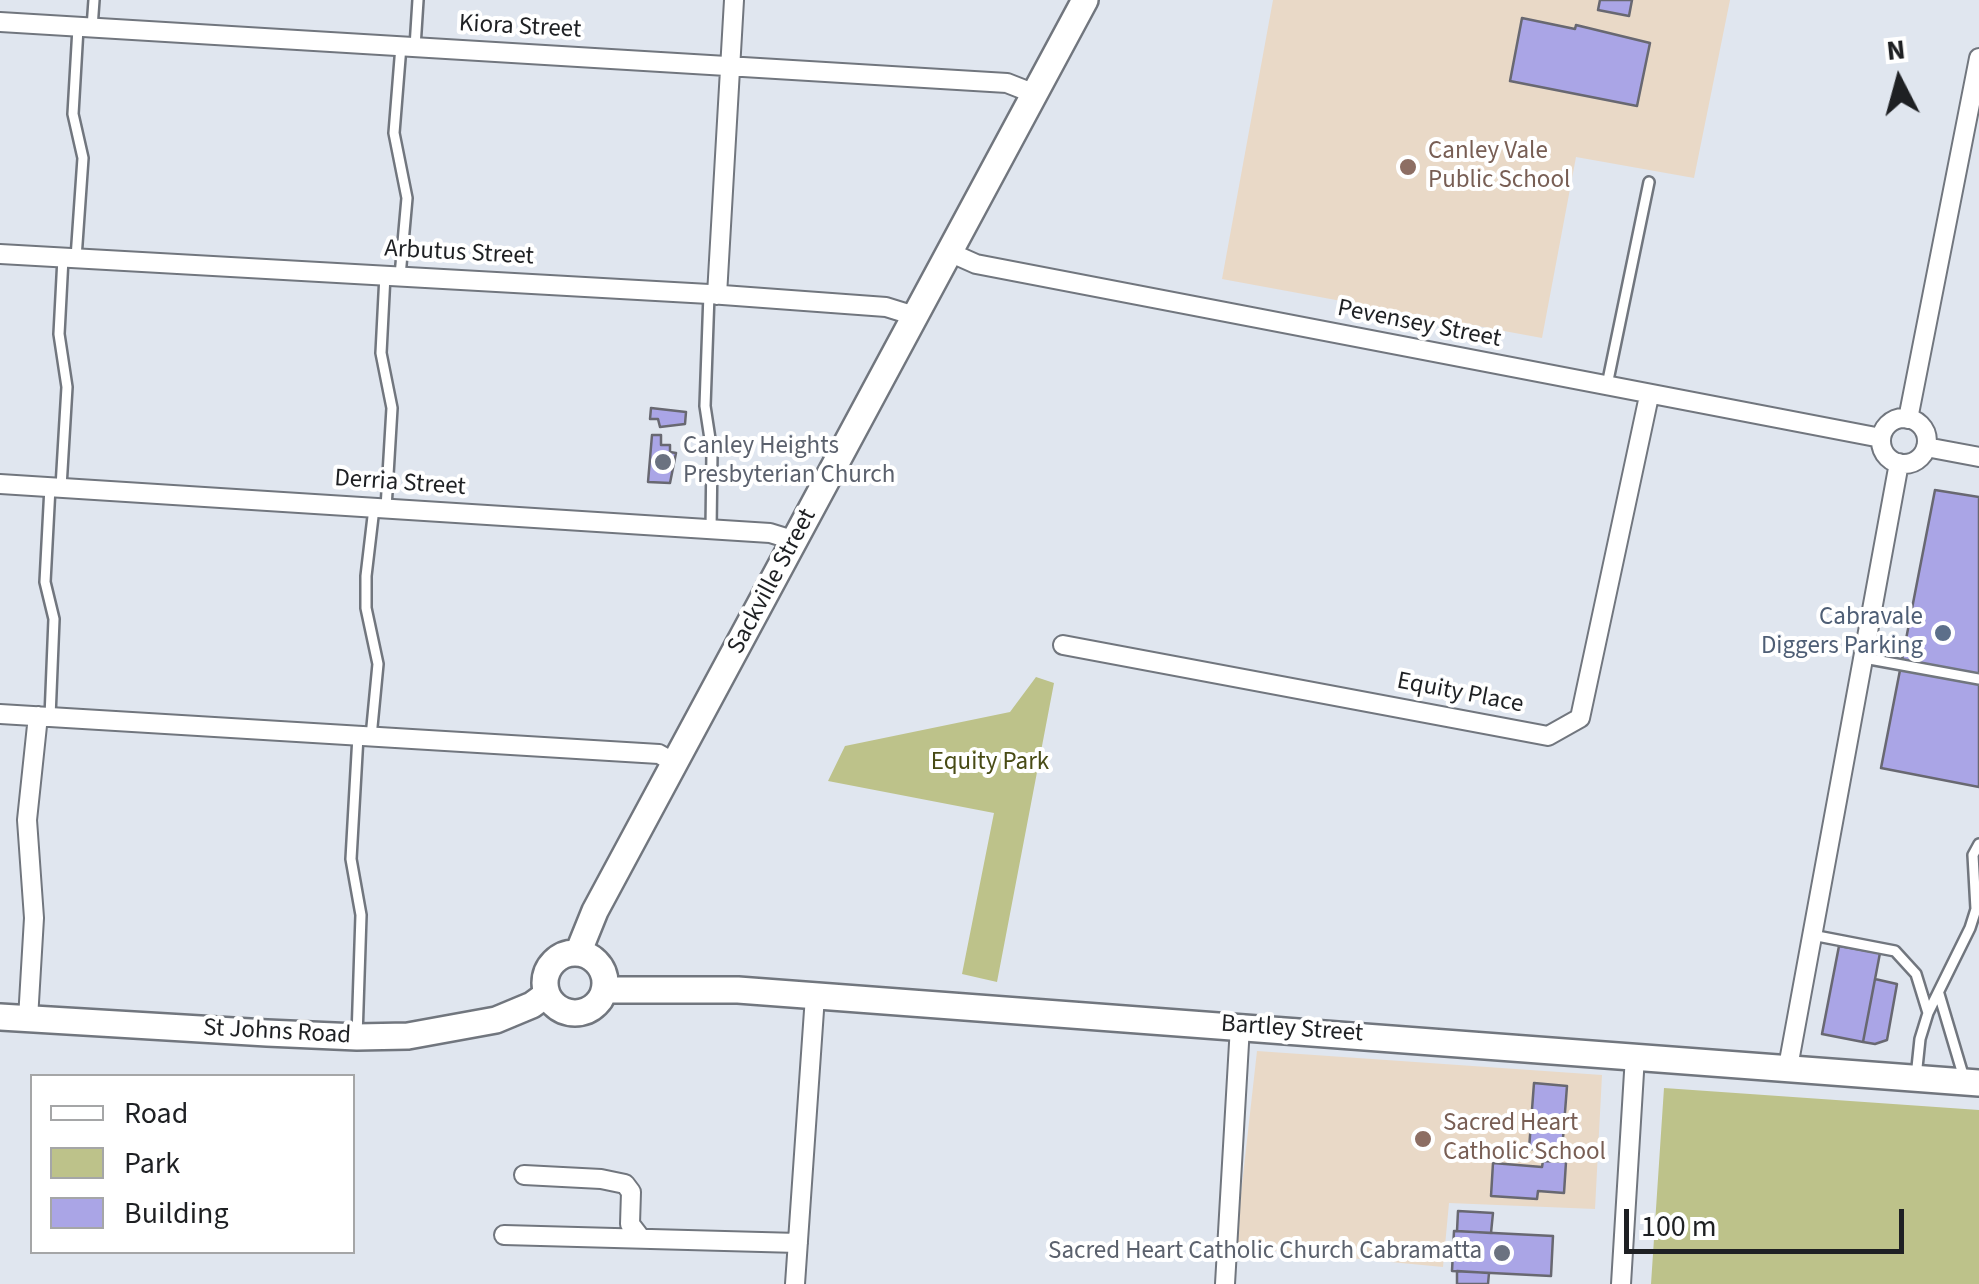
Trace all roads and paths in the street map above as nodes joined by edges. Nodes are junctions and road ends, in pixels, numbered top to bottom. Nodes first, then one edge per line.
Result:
1 (94, 0) edge
2 (418, 0) edge
3 (734, 0) edge
4 (1085, 0) edge
5 (0, 22) edge
6 (85, 28) junction
7 (408, 46) junction
8 (1979, 58) edge
9 (730, 66) junction
10 (1035, 94) junction
11 (1649, 182) dead end
12 (950, 252) junction
13 (0, 254) edge
14 (70, 258) junction
15 (393, 275) junction
16 (713, 295) junction
17 (914, 316) junction
18 (1606, 388) junction
19 (1649, 396) junction
20 (1908, 419) junction
21 (1882, 438) junction
22 (1926, 447) junction
23 (1979, 457) edge
24 (1899, 463) junction
25 (0, 484) edge
26 (55, 487) junction
27 (380, 508) junction
28 (712, 530) junction
29 (796, 540) junction
30 (1062, 645) dead end
31 (1864, 658) junction
32 (1979, 679) edge
33 (0, 714) edge
34 (44, 717) junction
35 (365, 736) junction
36 (675, 763) junction
37 (1979, 844) edge
38 (1811, 935) junction
39 (578, 953) junction
40 (605, 990) junction
41 (547, 994) junction
42 (1938, 994) junction
43 (815, 996) junction
44 (1928, 1013) junction
45 (0, 1017) edge
46 (28, 1019) junction
47 (1240, 1026) junction
48 (357, 1037) junction
49 (1635, 1056) junction
50 (1788, 1068) junction
51 (1916, 1078) junction
52 (1972, 1082) edge
53 (524, 1175) dead end
54 (504, 1236) dead end
55 (640, 1238) junction
56 (798, 1243) junction
57 (795, 1284) edge
58 (1225, 1284) edge
59 (1620, 1284) edge

1 - 6 lane
2 - 7 lane
3 - 9 street
4 - 10 main road, Sackville Street
5 - 6 street, Kiora Street
6 - 7 street, Kiora Street
6 - 14 lane
7 - 9 street, Kiora Street
7 - 15 lane
8 - 20 street
9 - 10 street, Kiora Street
9 - 16 street
10 - 12 main road, Sackville Street
11 - 18 lane
12 - 17 main road, Sackville Street
12 - 18 street, Pevensey Street
13 - 14 street, Arbutus Street
14 - 15 street, Arbutus Street
14 - 26 lane
15 - 16 street, Arbutus Street
15 - 27 lane
16 - 17 street, Arbutus Street
16 - 28 lane
17 - 29 main road, Sackville Street
18 - 19 street, Pevensey Street
19 - 21 street, Pevensey Street
19 - 30 street, Equity Place
20 - 21 street
20 - 22 street
21 - 24 street
22 - 23 street
22 - 24 street
24 - 31 street
25 - 26 street, Derria Street
26 - 27 street, Derria Street
26 - 34 lane
27 - 28 street, Derria Street
27 - 35 lane
28 - 29 street, Derria Street
29 - 36 main road, Sackville Street
31 - 32 lane
31 - 38 street
33 - 34 street
34 - 35 street
34 - 46 street
35 - 36 street
35 - 48 lane
36 - 39 main road, Sackville Street
37 - 42 lane
38 - 44 lane
38 - 50 street
39 - 40 main road
39 - 41 main road
40 - 41 main road
40 - 43 main road, Bartley Street
41 - 48 main road, St Johns Road
42 - 44 lane
42 - 52 lane
43 - 47 main road, Bartley Street
43 - 56 street
44 - 51 lane
45 - 46 main road, St Johns Road
46 - 48 main road, St Johns Road
47 - 49 main road, Bartley Street
47 - 58 street
49 - 50 main road, Bartley Street
49 - 59 street
50 - 51 main road, Bartley Street
51 - 52 main road, Bartley Street
53 - 55 street
54 - 55 street
55 - 56 street
56 - 57 street

